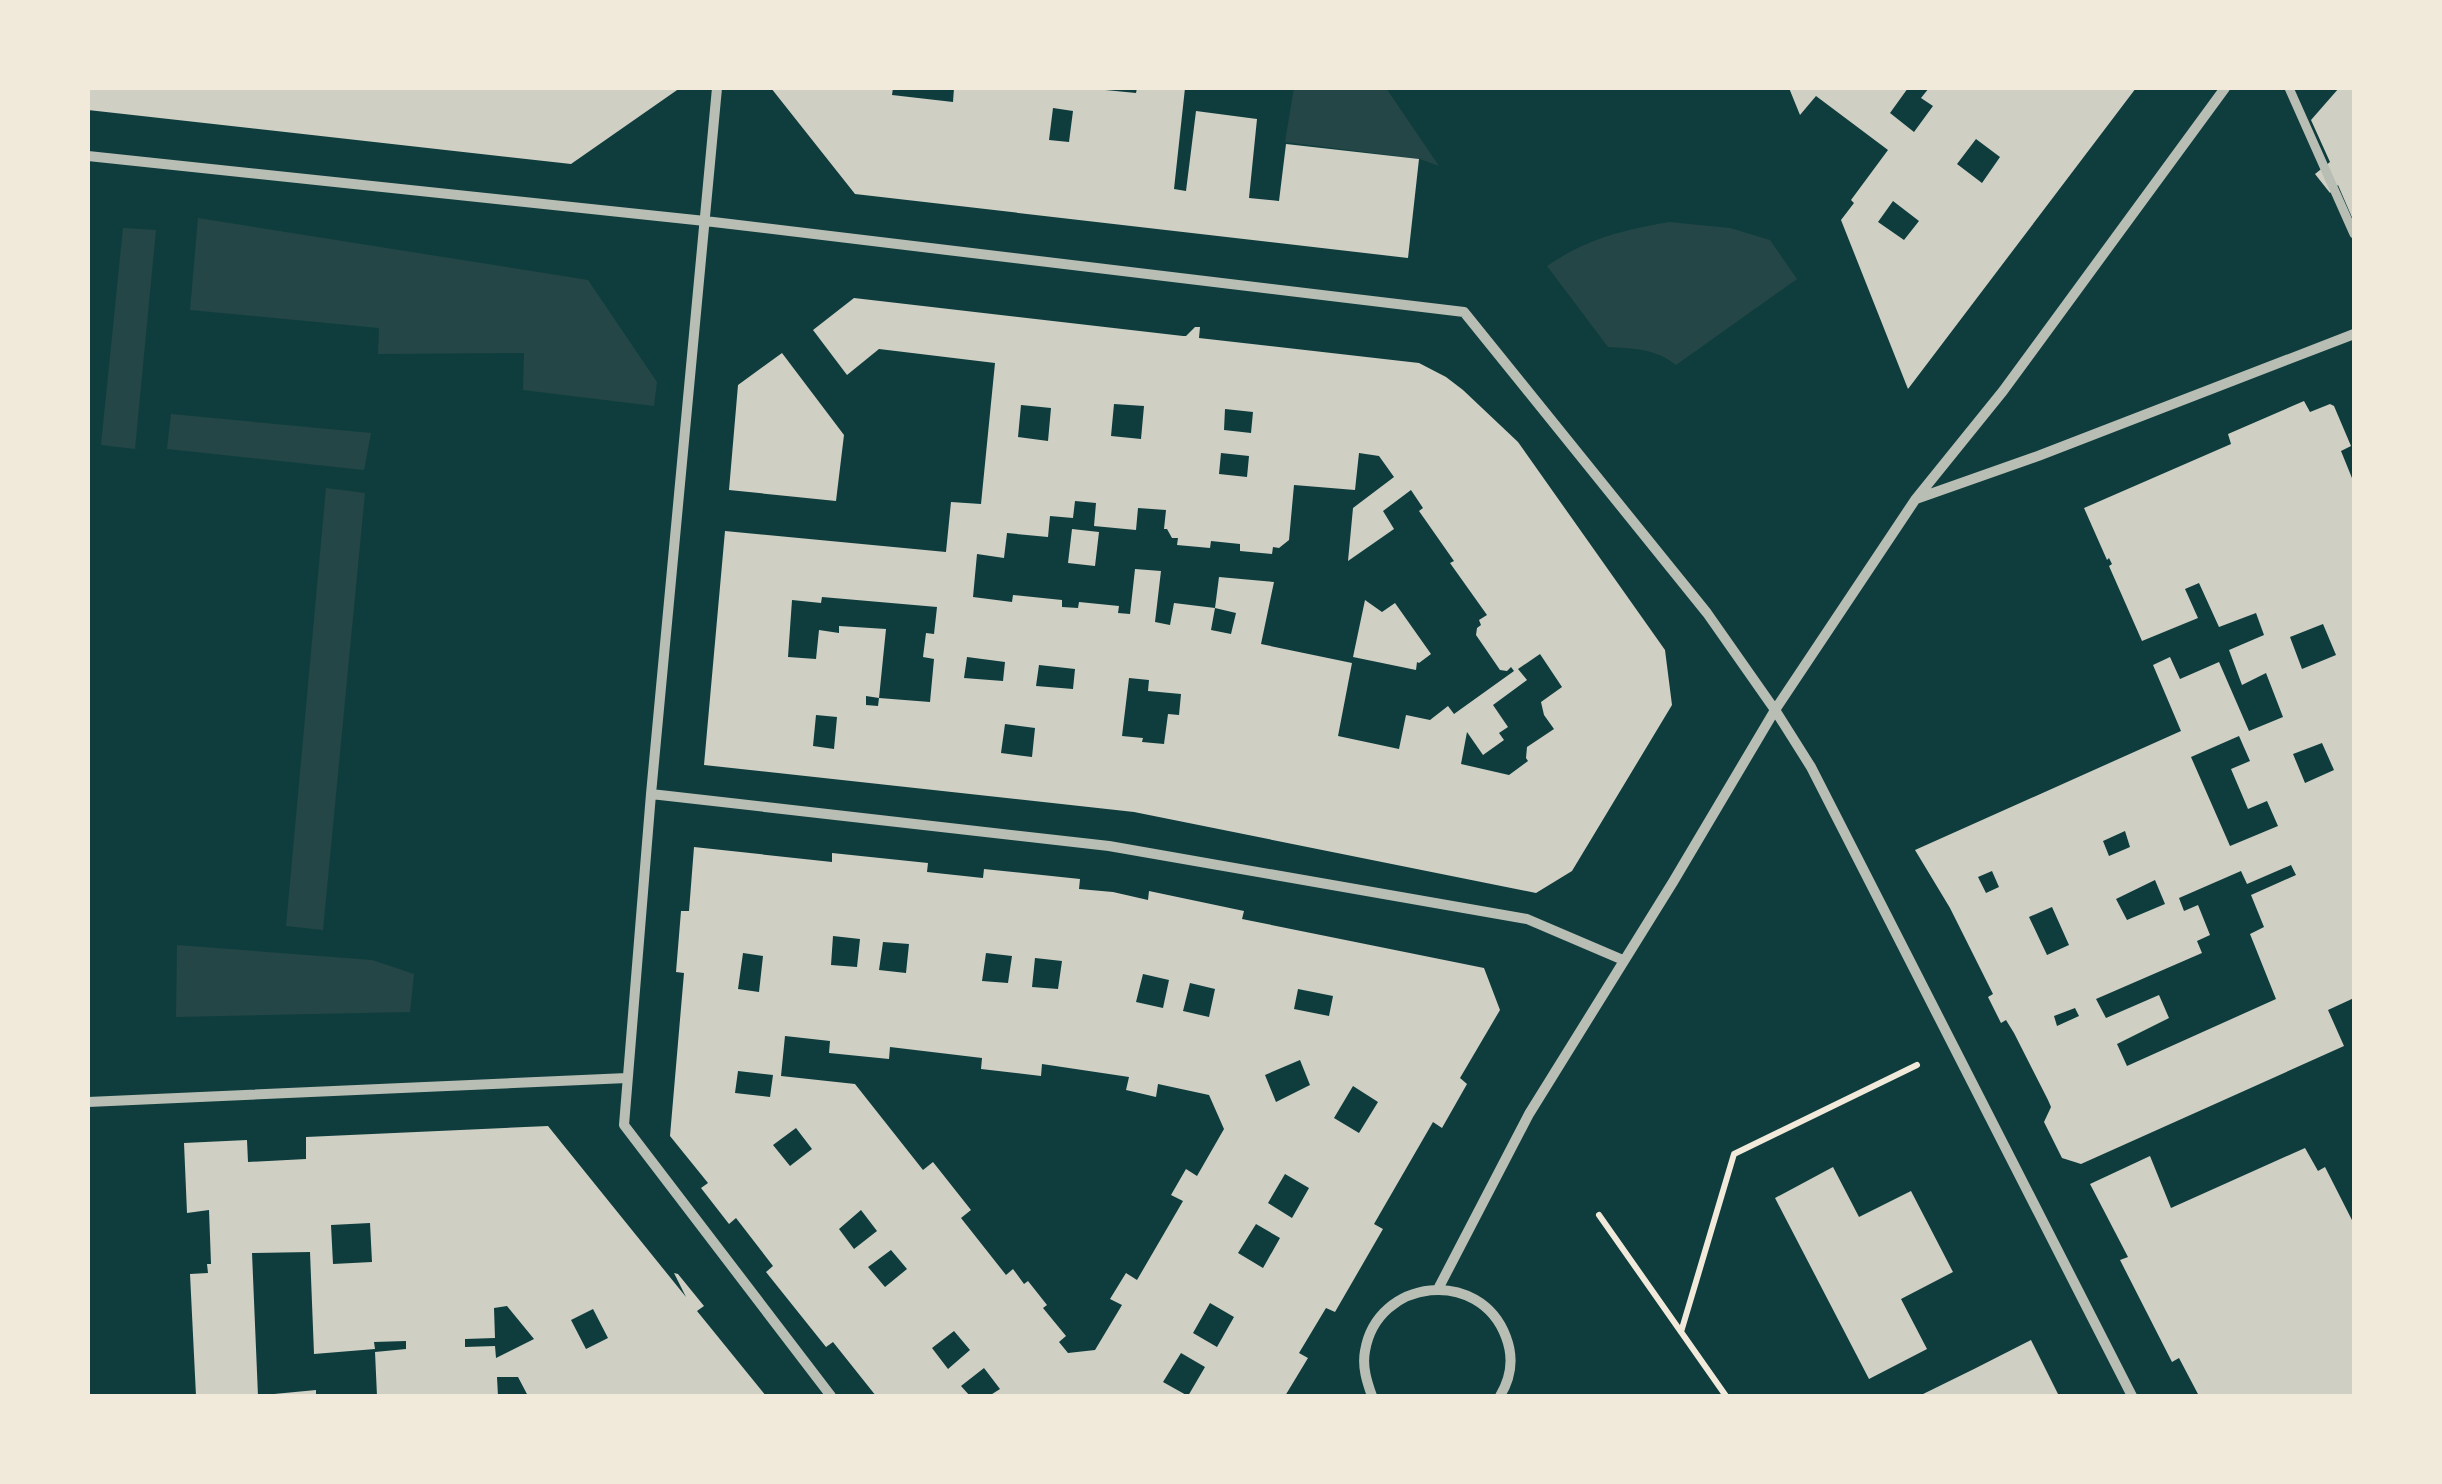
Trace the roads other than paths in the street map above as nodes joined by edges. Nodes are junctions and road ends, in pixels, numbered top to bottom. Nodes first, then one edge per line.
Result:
1 (717, 88) edge
2 (2226, 88) edge
3 (2289, 88) edge
4 (88, 156) edge
5 (705, 221) junction
6 (2354, 234) edge
7 (2354, 334) edge
8 (1915, 500) junction
9 (1775, 710) junction
10 (651, 794) junction
11 (1623, 960) junction
12 (627, 1078) junction
13 (88, 1102) edge
14 (1438, 1289) junction
15 (1508, 1391) edge
16 (831, 1396) edge
17 (1372, 1396) edge
18 (1500, 1396) edge
19 (2132, 1396) edge

1 - 5 street
2 - 8 street
3 - 6 street
4 - 5 street
5 - 9 street
5 - 10 street
7 - 8 street
8 - 9 street
9 - 11 street
9 - 19 street
10 - 11 street
10 - 12 street
11 - 14 street
12 - 13 street
12 - 16 street
14 - 15 street
14 - 17 street
15 - 18 street

